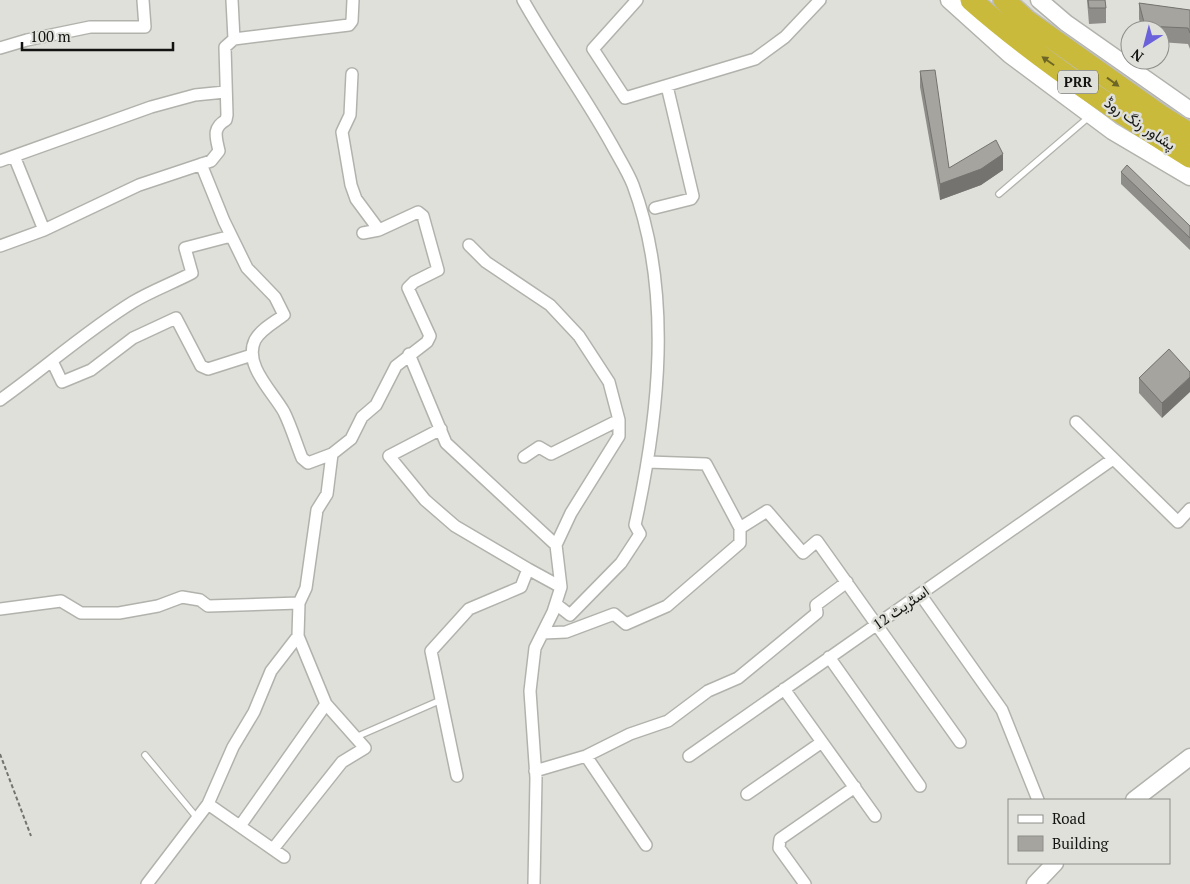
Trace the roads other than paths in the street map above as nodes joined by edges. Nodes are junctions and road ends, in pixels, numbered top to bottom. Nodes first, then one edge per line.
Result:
1 (143, 0) edge
2 (232, 0) edge
3 (353, 0) edge
4 (523, 0) edge
5 (637, 0) edge
6 (820, 0) edge
7 (948, 0) edge
8 (972, 0) edge
9 (1004, 0) edge
10 (1039, 0) edge
11 (234, 39) junction
12 (0, 48) edge
13 (352, 74) dead end
14 (666, 86) junction
15 (225, 92) junction
16 (1190, 110) edge
17 (1091, 114) junction
18 (1190, 134) edge
19 (14, 156) junction
20 (1190, 157) edge
21 (0, 161) edge
22 (201, 164) junction
23 (1190, 177) edge
24 (999, 194) dead end
25 (655, 208) dead end
26 (44, 230) junction
27 (379, 230) junction
28 (363, 233) dead end
29 (231, 236) junction
30 (469, 244) dead end
31 (0, 246) edge
32 (409, 354) junction
33 (252, 355) junction
34 (52, 361) junction
35 (0, 400) edge
36 (618, 420) junction
37 (1076, 422) dead end
38 (440, 429) junction
39 (332, 454) junction
40 (524, 457) dead end
41 (1113, 459) junction
42 (648, 462) junction
43 (1190, 509) edge
44 (740, 528) junction
45 (556, 545) junction
46 (528, 570) junction
47 (847, 582) junction
48 (561, 587) junction
49 (920, 594) junction
50 (299, 603) junction
51 (556, 604) junction
52 (0, 609) edge
53 (878, 624) junction
54 (542, 633) junction
55 (298, 636) junction
56 (829, 657) junction
57 (784, 689) junction
58 (441, 700) junction
59 (326, 704) junction
60 (356, 737) junction
61 (822, 742) junction
62 (960, 742) dead end
63 (145, 755) dead end
64 (586, 756) junction
65 (689, 756) dead end
66 (1190, 757) edge
67 (535, 771) junction
68 (457, 776) dead end
69 (920, 786) dead end
70 (855, 787) junction
71 (747, 794) dead end
72 (1038, 799) edge
73 (1135, 799) edge
74 (208, 804) junction
75 (875, 816) dead end
76 (198, 819) junction
77 (240, 826) junction
78 (646, 845) dead end
79 (273, 849) junction
80 (284, 857) dead end
81 (1054, 864) edge
82 (802, 883) edge
83 (147, 884) edge
84 (534, 884) edge
85 (1036, 884) edge

1 - 12 street
2 - 11 street
3 - 11 street
4 - 42 street
5 - 14 street
6 - 14 street
7 - 17 street
20 -> 8 highway, پشاور رنگ روڈ / PRR
9 -> 18 highway, پشاور رنگ روڈ / PRR
10 - 16 street
11 - 15 street
13 - 27 street
14 - 25 street
15 - 19 street
15 - 22 street
17 - 23 street
17 - 24 lane
19 - 21 street
19 - 26 street
22 - 26 street
22 - 29 street
26 - 31 street
27 - 28 street
27 - 32 street
29 - 33 street
29 - 34 street
30 - 36 street
32 - 38 street
32 - 39 street
33 - 34 street
33 - 39 street
34 - 35 street
36 - 40 street
36 - 45 street
37 - 41 street
38 - 45 street
38 - 46 street
39 - 50 street
41 - 43 street
41 - 49 street, اسٹریٹ 12
42 - 44 street
42 - 51 street
44 - 47 street
44 - 54 street
45 - 48 street
46 - 48 street
46 - 58 street
47 - 53 street
47 - 64 street
48 - 51 street
49 - 53 street, اسٹریٹ 12
49 - 72 street
50 - 52 street
50 - 55 street
51 - 54 street
53 - 56 street, اسٹریٹ 12
53 - 62 street
54 - 67 street
55 - 59 street
55 - 74 street
56 - 57 street, اسٹریٹ 12
56 - 69 street
57 - 61 street
57 - 65 street, اسٹریٹ 12
58 - 60 lane
58 - 68 street
59 - 60 street
59 - 77 street
60 - 79 street
61 - 70 street
61 - 71 street
63 - 76 lane
64 - 67 street
64 - 78 street
66 - 73 street
67 - 84 street
70 - 75 street
70 - 82 street
74 - 76 street
74 - 77 street
76 - 83 street
77 - 79 street
79 - 80 street
81 - 85 street

